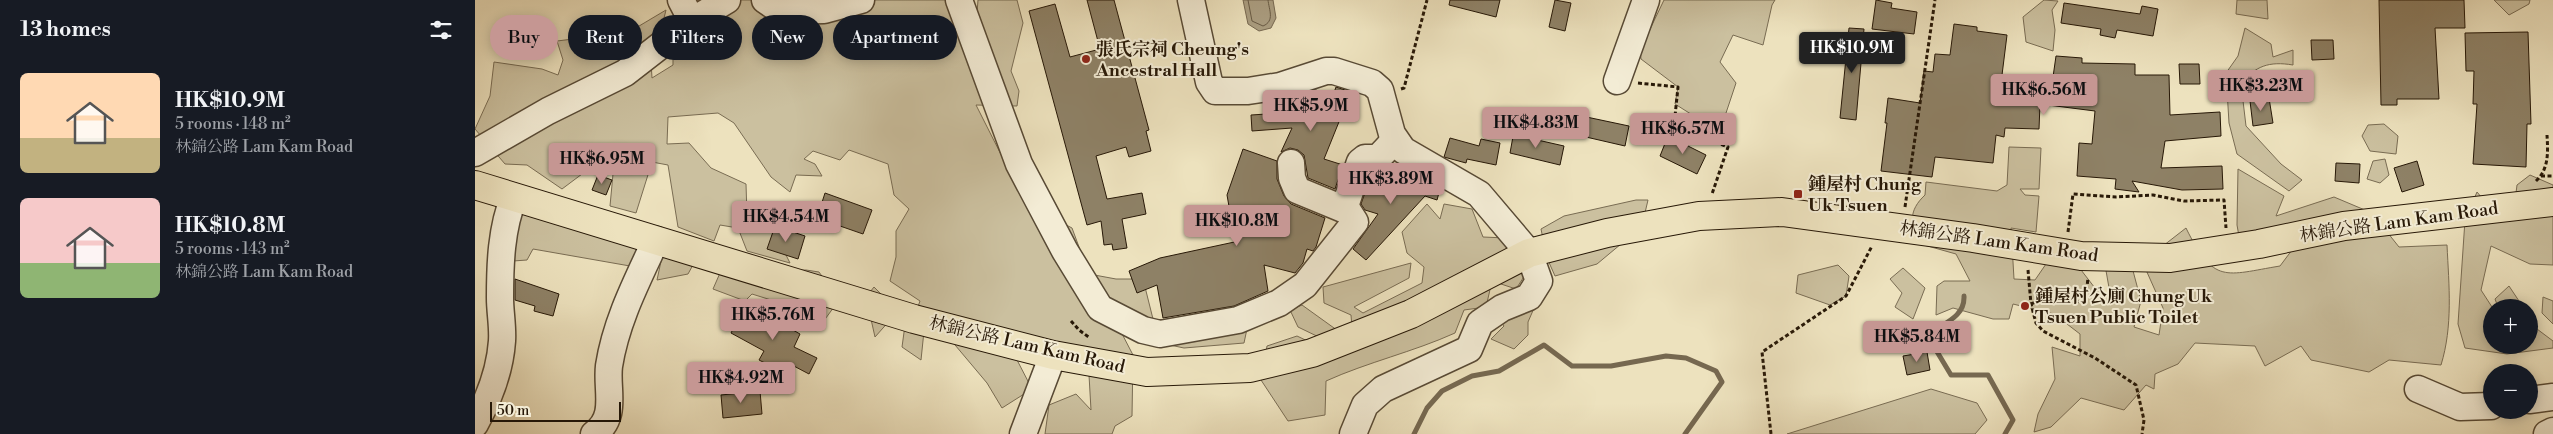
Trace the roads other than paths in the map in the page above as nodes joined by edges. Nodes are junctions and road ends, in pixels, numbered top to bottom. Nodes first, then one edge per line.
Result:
1 (727, 0) edge
2 (765, 0) edge
3 (861, 0) edge
4 (959, 0) edge
5 (1191, 0) edge
6 (1646, 0) edge
7 (687, 11) edge
8 (1617, 81) road end
9 (1395, 140) junction
10 (475, 153) edge
11 (1291, 163) dead end
12 (475, 185) edge
13 (514, 197) junction
14 (2553, 202) edge
15 (1344, 209) junction
16 (656, 240) junction
17 (1529, 253) junction
18 (1053, 354) junction
19 (2418, 389) dead end
20 (2553, 397) edge
21 (2538, 399) edge
22 (2483, 406) edge
23 (475, 424) edge
24 (604, 429) edge
25 (2553, 431) edge
26 (1023, 434) edge
27 (1353, 434) edge
28 (2547, 434) edge

1 - 7 street
2 - 3 street
4 - 15 street
5 - 9 street
6 - 8 street
7 - 10 street
9 - 15 street
9 - 17 street
11 - 15 street
12 - 13 main road, 林錦公路 Lam Kam Road
13 - 16 main road, 林錦公路 Lam Kam Road
13 - 23 street
14 - 17 main road, 林錦公路 Lam Kam Road
16 - 18 main road, 林錦公路 Lam Kam Road
16 - 24 street
17 - 18 main road, 林錦公路 Lam Kam Road
17 - 27 street
18 - 26 street
19 - 22 street
20 - 21 street
25 - 28 street

